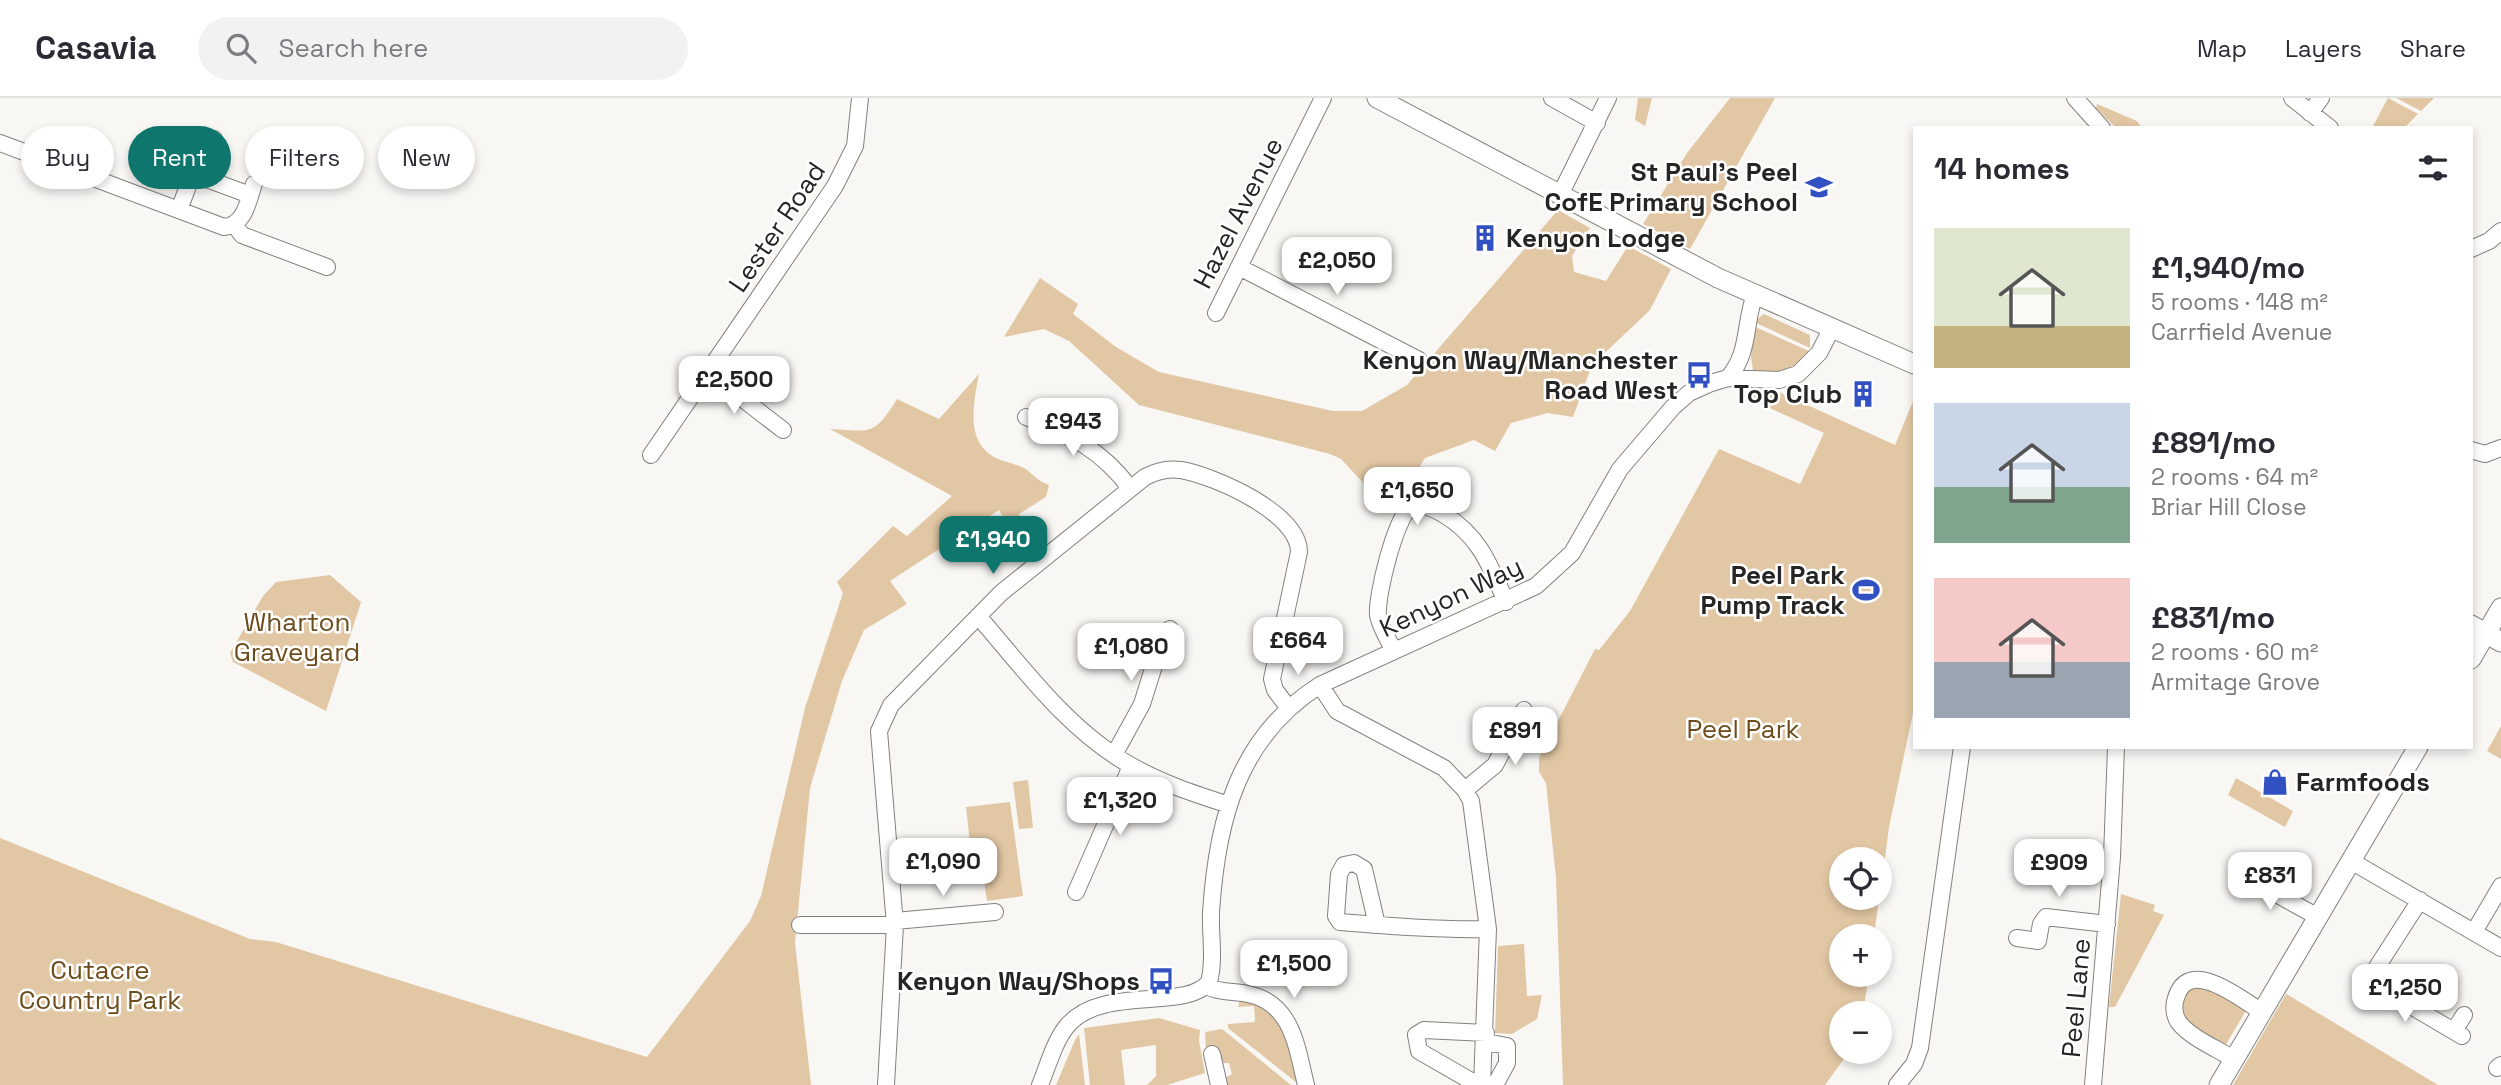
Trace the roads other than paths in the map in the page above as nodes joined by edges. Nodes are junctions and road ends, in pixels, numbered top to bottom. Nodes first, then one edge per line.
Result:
1 (860, 98) edge
2 (1323, 98) edge
3 (1377, 98) edge
4 (1552, 98) edge
5 (1608, 98) edge
6 (2076, 98) edge
7 (2292, 98) edge
8 (2321, 98) edge
9 (2310, 113) junction
10 (1597, 123) junction
11 (2100, 126) edge
12 (2327, 126) edge
13 (0, 143) edge
14 (231, 184) edge
15 (187, 189) edge
16 (1560, 195) junction
17 (179, 210) junction
18 (234, 225) junction
19 (2501, 231) edge
20 (2473, 248) edge
21 (327, 267) dead end
22 (1239, 267) junction
23 (1755, 294) junction
24 (1216, 313) dead end
25 (1832, 328) junction
26 (1419, 360) dead end
27 (1913, 364) edge
28 (708, 372) junction
29 (1728, 378) junction
30 (1026, 417) dead end
31 (783, 430) dead end
32 (2501, 448) edge
33 (2473, 451) edge
34 (651, 455) dead end
35 (1130, 488) junction
36 (1506, 602) junction
37 (2501, 608) edge
38 (978, 616) junction
39 (1170, 629) dead end
40 (2486, 634) edge
41 (1394, 650) junction
42 (2473, 656) edge
43 (1320, 685) junction
44 (1288, 707) junction
45 (1524, 710) dead end
46 (1962, 749) edge
47 (2116, 749) edge
48 (2417, 749) edge
49 (1114, 755) junction
50 (1131, 766) junction
51 (1465, 790) junction
52 (1229, 805) junction
53 (2351, 861) junction
54 (2240, 874) dead end
55 (1083, 886) dead end
56 (2501, 886) edge
57 (2420, 900) junction
58 (987, 909) dead end
59 (2318, 917) junction
60 (895, 923) junction
61 (800, 924) dead end
62 (2107, 924) junction
63 (1377, 925) dead end
64 (1488, 929) junction
65 (2474, 932) junction
66 (2017, 938) dead end
67 (2501, 948) edge
68 (1206, 986) junction
69 (2262, 1012) junction
70 (2464, 1015) dead end
71 (1486, 1038) junction
72 (1212, 1054) dead end
73 (2235, 1060) junction
74 (1220, 1076) edge
75 (886, 1085) edge
76 (1040, 1085) edge
77 (1306, 1085) edge
78 (1480, 1085) edge
79 (1495, 1085) edge
80 (1897, 1085) edge
81 (2094, 1085) edge
82 (2219, 1085) edge

1 - 28 street, Lester Road
2 - 22 street, Hazel Avenue
3 - 16 main road
4 - 10 street
5 - 10 street
6 - 11 street
7 - 9 street
8 - 9 street
9 - 12 street
10 - 16 street
13 - 17 street
14 - 18 street
15 - 17 street
16 - 23 main road
17 - 18 street
18 - 21 street
19 - 20 street
22 - 24 street, Hazel Avenue
22 - 26 street
23 - 25 main road
23 - 29 street
25 - 27 main road
25 - 29 street, Kenyon Way
28 - 31 street
28 - 34 street, Lester Road
29 - 36 street, Kenyon Way
30 - 35 street
32 - 33 street
35 - 38 street
35 - 44 street
36 - 41 street, Kenyon Way
36 - 41 street
37 - 40 main road
38 - 49 street
38 - 60 street
39 - 49 street
40 - 42 main road
41 - 43 street, Kenyon Way
43 - 44 street, Kenyon Way
43 - 51 street
44 - 52 street, Kenyon Way
45 - 51 street
46 - 80 street
47 - 62 street, Peel Lane
48 - 53 main road
49 - 50 street
50 - 52 street
50 - 55 street
51 - 64 street
52 - 68 street, Kenyon Way
53 - 57 street
53 - 59 main road
54 - 59 street
56 - 65 street
57 - 65 street
57 - 70 street
58 - 60 street
59 - 69 main road
60 - 61 street
60 - 75 street
62 - 66 street
62 - 81 street, Peel Lane
63 - 64 street
64 - 71 street
65 - 67 street
68 - 76 street
68 - 77 street
69 - 73 main road
69 - 73 street
71 - 78 street
71 - 78 street
71 - 79 street
72 - 74 street
73 - 82 main road

